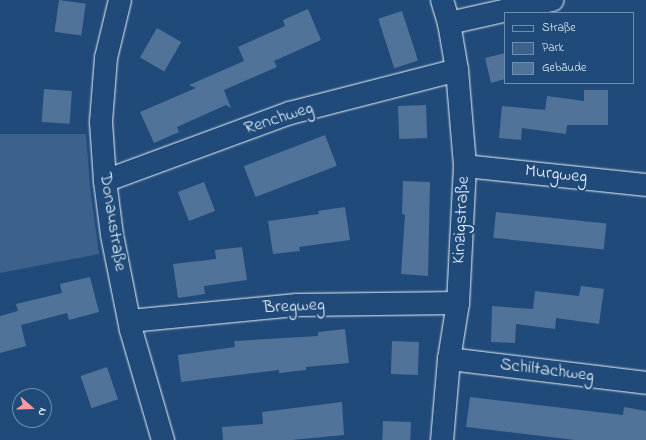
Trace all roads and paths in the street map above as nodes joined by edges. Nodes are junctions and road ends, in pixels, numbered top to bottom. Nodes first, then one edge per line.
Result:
1 (120, 0) edge
2 (442, 0) edge
3 (552, 0) edge
4 (449, 23) junction
5 (457, 70) junction
6 (465, 166) junction
7 (105, 181) junction
8 (646, 185) edge
9 (458, 302) junction
10 (130, 322) junction
11 (449, 359) junction
12 (646, 383) edge
13 (163, 440) edge
14 (442, 440) edge

1 - 7 street, Donaustraße
2 - 4 street, Kinzigstraße
3 - 4 street
4 - 5 street, Kinzigstraße
5 - 6 street, Kinzigstraße
5 - 7 street, Renchweg
6 - 8 street, Murgweg
6 - 9 street, Kinzigstraße
7 - 10 street, Donaustraße
9 - 10 street, Bregweg
9 - 11 street, Kinzigstraße
10 - 13 street, Donaustraße
11 - 12 street, Schiltachweg
11 - 14 street, Kinzigstraße

